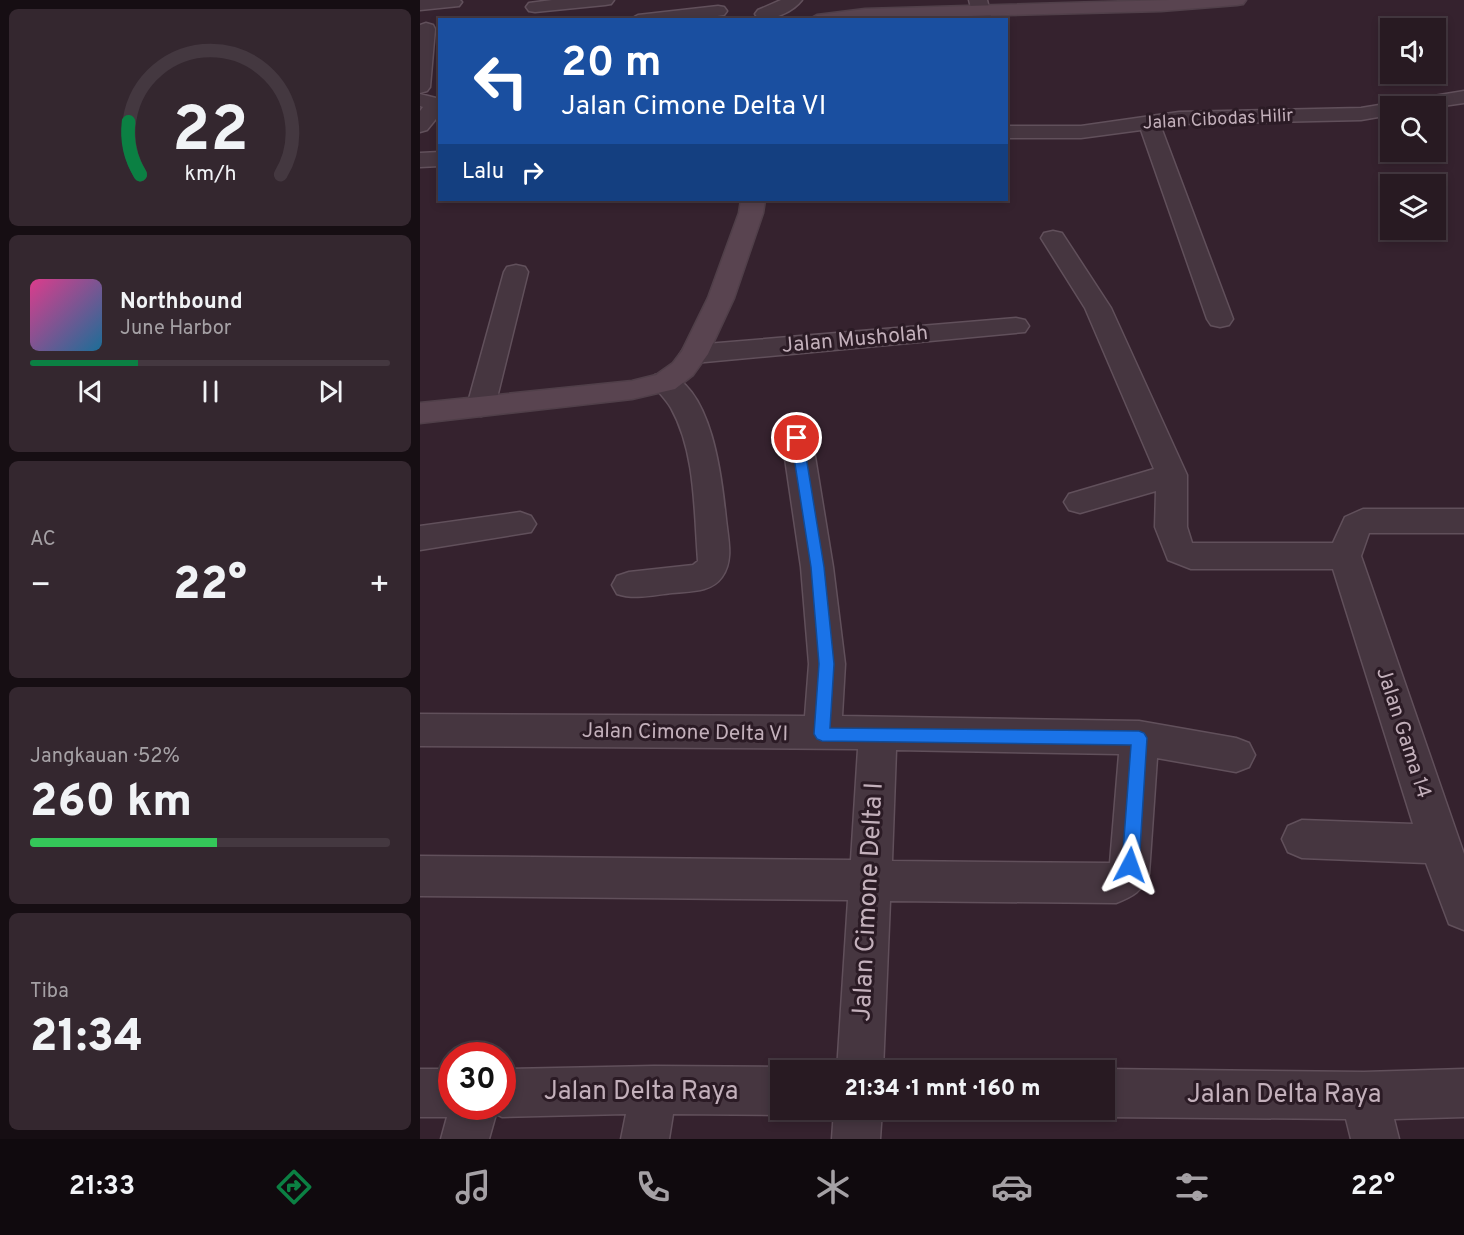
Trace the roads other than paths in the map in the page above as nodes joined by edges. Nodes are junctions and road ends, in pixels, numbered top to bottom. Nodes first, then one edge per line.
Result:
1 (607, 0) edge
2 (793, 0) edge
3 (1226, 0) edge
4 (1119, 4) edge
5 (420, 5) edge
6 (450, 5) edge
7 (535, 9) edge
8 (981, 10) edge
9 (718, 11) dead end
10 (764, 14) dead end
11 (612, 18) edge
12 (656, 18) edge
13 (825, 18) edge
14 (426, 29) dead end
15 (420, 87) edge
16 (1464, 97) edge
17 (420, 100) edge
18 (1446, 100) edge
19 (1380, 111) edge
20 (1149, 122) junction
21 (420, 126) edge
22 (1008, 127) edge
23 (438, 159) edge
24 (420, 160) edge
25 (753, 201) edge
26 (1053, 238) dead end
27 (516, 272) dead end
28 (1220, 319) dead end
29 (1016, 326) dead end
30 (694, 354) junction
31 (665, 382) junction
32 (482, 406) junction
33 (420, 413) edge
34 (797, 438) dead end
35 (1172, 476) junction
36 (1080, 502) dead end
37 (1464, 521) edge
38 (520, 524) dead end
39 (422, 547) edge
40 (1345, 556) junction
41 (629, 585) dead end
42 (420, 730) edge
43 (878, 733) junction
44 (822, 734) junction
45 (1139, 738) junction
46 (1236, 756) dead end
47 (1302, 839) dead end
48 (1440, 844) junction
49 (420, 876) edge
50 (872, 880) junction
51 (1464, 909) edge
52 (861, 1060) edge
53 (654, 1090) junction
54 (770, 1091) edge
55 (420, 1092) edge
56 (438, 1093) edge
57 (516, 1093) edge
58 (1115, 1094) edge
59 (1464, 1094) edge
60 (1369, 1117) edge
61 (470, 1120) edge
62 (857, 1120) edge
63 (465, 1139) edge
64 (645, 1139) edge
65 (856, 1139) edge

1 - 7 street
1 - 11 street
2 - 10 street
3 - 4 street
4 - 8 street
5 - 6 street
8 - 13 street
9 - 12 street
14 - 15 street
16 - 18 street
17 - 21 street
19 - 20 street, Jalan Cibodas Hilir
20 - 22 street, Jalan Cibodas Hilir
20 - 28 street
23 - 24 street
25 - 30 street
26 - 35 street
27 - 32 street
29 - 30 street, Jalan Musholah
30 - 31 street
31 - 32 street
31 - 41 street
32 - 33 street
34 - 44 street
35 - 36 street
35 - 40 street
37 - 40 street
38 - 39 street
40 - 48 street, Jalan Gama 14
42 - 44 street, Jalan Cimone Delta VI
43 - 44 street, Jalan Cimone Delta VI
43 - 45 street, Jalan Cimone Delta VI
43 - 50 street, Jalan Cimone Delta I
45 - 46 street, Jalan Cimone Delta VI
45 - 50 street
47 - 48 street
48 - 51 street, Jalan Gama 14
49 - 50 street
50 - 52 street, Jalan Cimone Delta I
53 - 54 street, Jalan Delta Raya
53 - 57 street, Jalan Delta Raya
53 - 64 street
55 - 56 street
58 - 60 street, Jalan Delta Raya
59 - 60 street, Jalan Delta Raya
61 - 63 street
62 - 65 street

